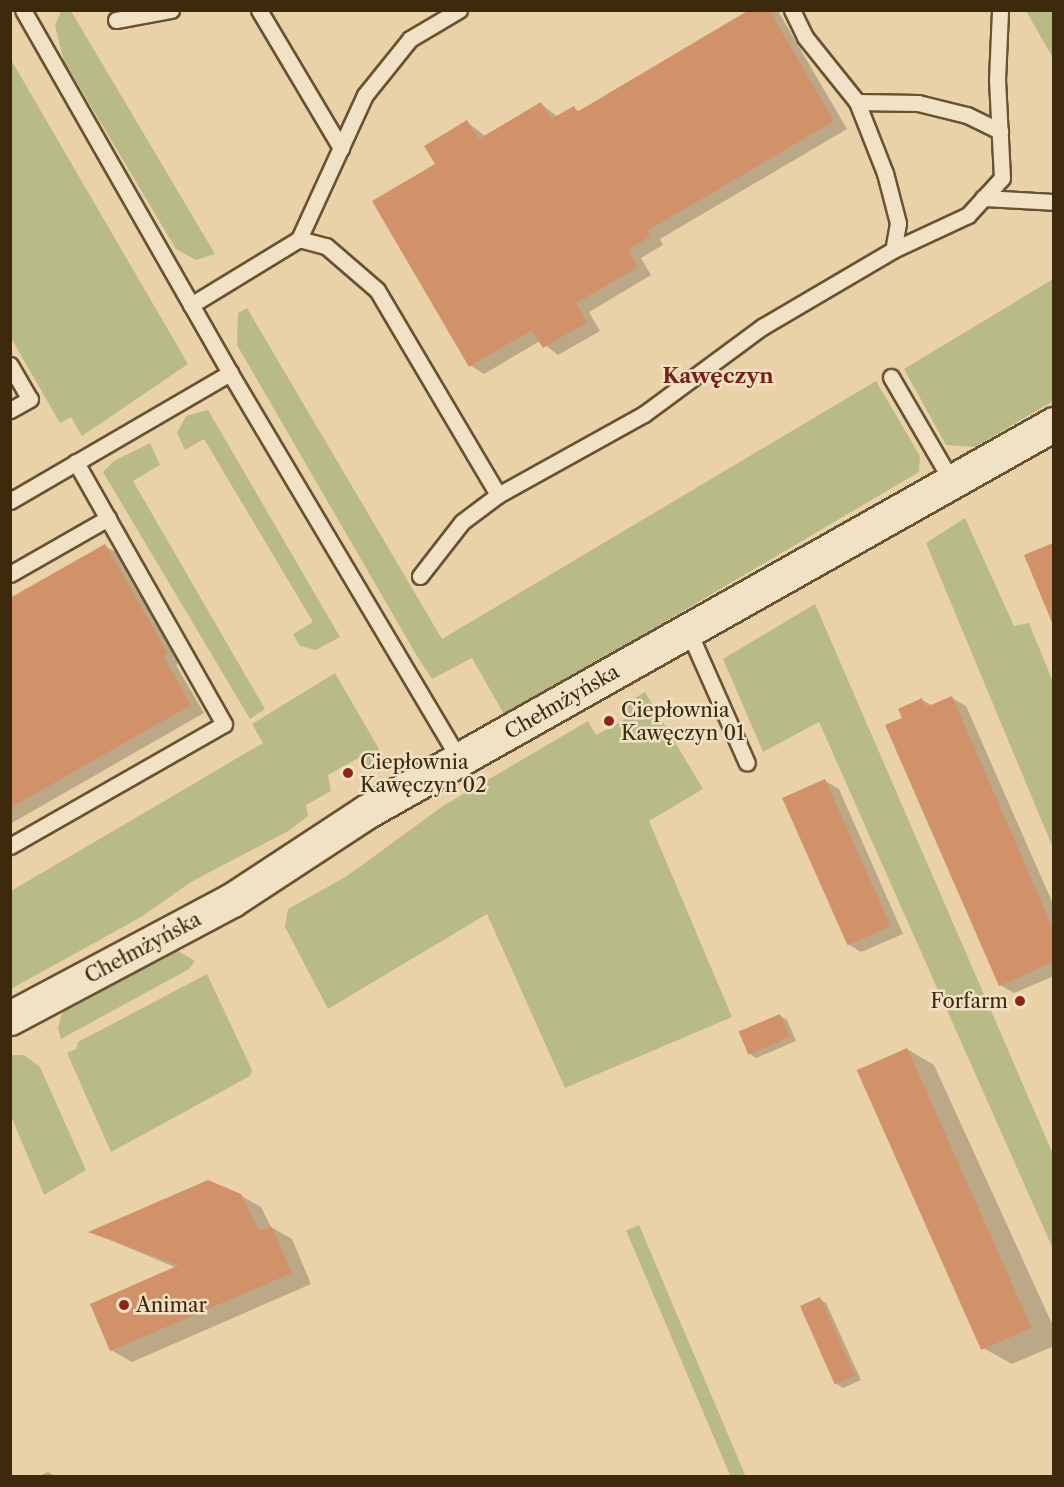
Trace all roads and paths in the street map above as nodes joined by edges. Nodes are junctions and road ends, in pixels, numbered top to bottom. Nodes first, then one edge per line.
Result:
1 (22, 10) edge
2 (171, 10) edge
3 (260, 10) edge
4 (459, 10) edge
5 (792, 10) edge
6 (1000, 10) edge
7 (116, 20) dead end
8 (857, 102) junction
9 (1000, 131) junction
10 (341, 148) junction
11 (983, 198) junction
12 (1053, 202) edge
13 (299, 239) junction
14 (893, 250) junction
15 (191, 305) junction
16 (10, 365) edge
17 (230, 373) junction
18 (891, 377) dead end
19 (10, 410) edge
20 (1053, 424) edge
21 (76, 462) junction
22 (952, 482) junction
23 (498, 495) junction
24 (10, 501) edge
25 (108, 518) junction
26 (10, 574) edge
27 (420, 576) dead end
28 (688, 630) junction
29 (460, 761) junction
30 (747, 763) dead end
31 (10, 846) edge
32 (10, 1018) edge

1 - 15 lane
2 - 7 lane
3 - 10 lane
4 - 10 lane
5 - 8 lane
6 - 9 lane
8 - 9 lane
8 - 14 lane
9 - 11 lane
10 - 13 lane
11 - 12 lane
11 - 14 lane
13 - 15 lane
13 - 23 lane
14 - 23 lane
15 - 17 lane
16 - 19 lane
17 - 21 lane
17 - 29 lane
18 - 22 lane
20 - 22 street, Chełmżyńska
21 - 24 lane
21 - 25 lane
22 - 28 street, Chełmżyńska
23 - 27 lane
25 - 26 lane
25 - 31 lane
28 - 29 street, Chełmżyńska
28 - 30 lane
29 - 32 street, Chełmżyńska

